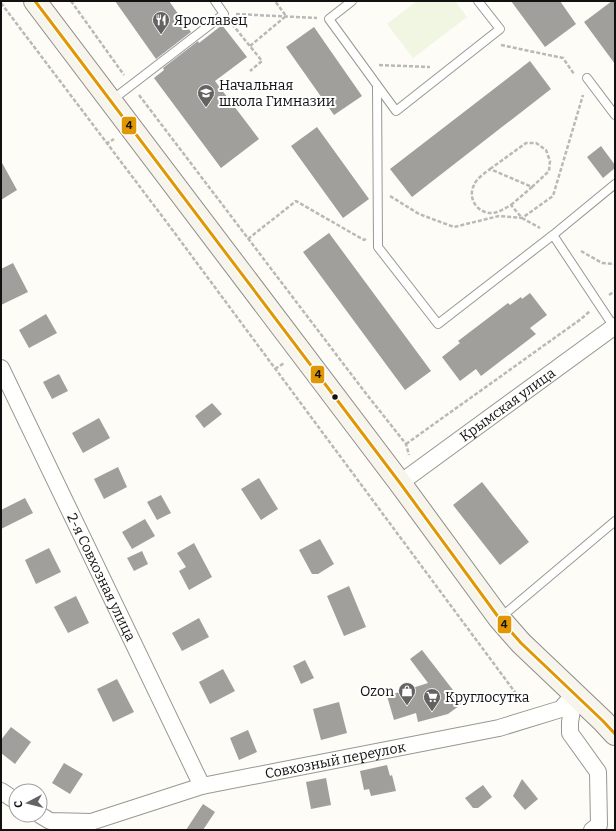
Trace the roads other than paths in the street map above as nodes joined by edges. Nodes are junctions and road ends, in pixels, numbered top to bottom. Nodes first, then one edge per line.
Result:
1 (35, 1) edge
2 (215, 1) edge
3 (352, 1) edge
4 (478, 1) edge
5 (587, 78) dead end
6 (377, 85) junction
7 (110, 101) junction
8 (615, 115) edge
9 (615, 184) edge
10 (553, 235) junction
11 (615, 326) edge
12 (1, 368) edge
13 (407, 478) junction
14 (615, 521) edge
15 (499, 618) junction
16 (575, 694) junction
17 (611, 723) edge
18 (202, 786) junction
19 (48, 820) edge
20 (98, 826) edge
21 (592, 830) edge

1 - 7 main road
2 - 7 lane
3 - 6 lane
4 - 6 lane
5 - 8 lane
6 - 10 lane
7 - 13 main road
9 - 10 lane
10 - 11 lane
11 - 13 street, Крымская улица
12 - 18 street, 2-я Совхозная улица
13 - 15 main road
14 - 15 lane
15 - 16 main road
16 - 17 main road
16 - 18 street, Совхозный переулок
16 - 21 street
18 - 20 street, Совхозный переулок
19 - 20 street, Совхозный переулок

